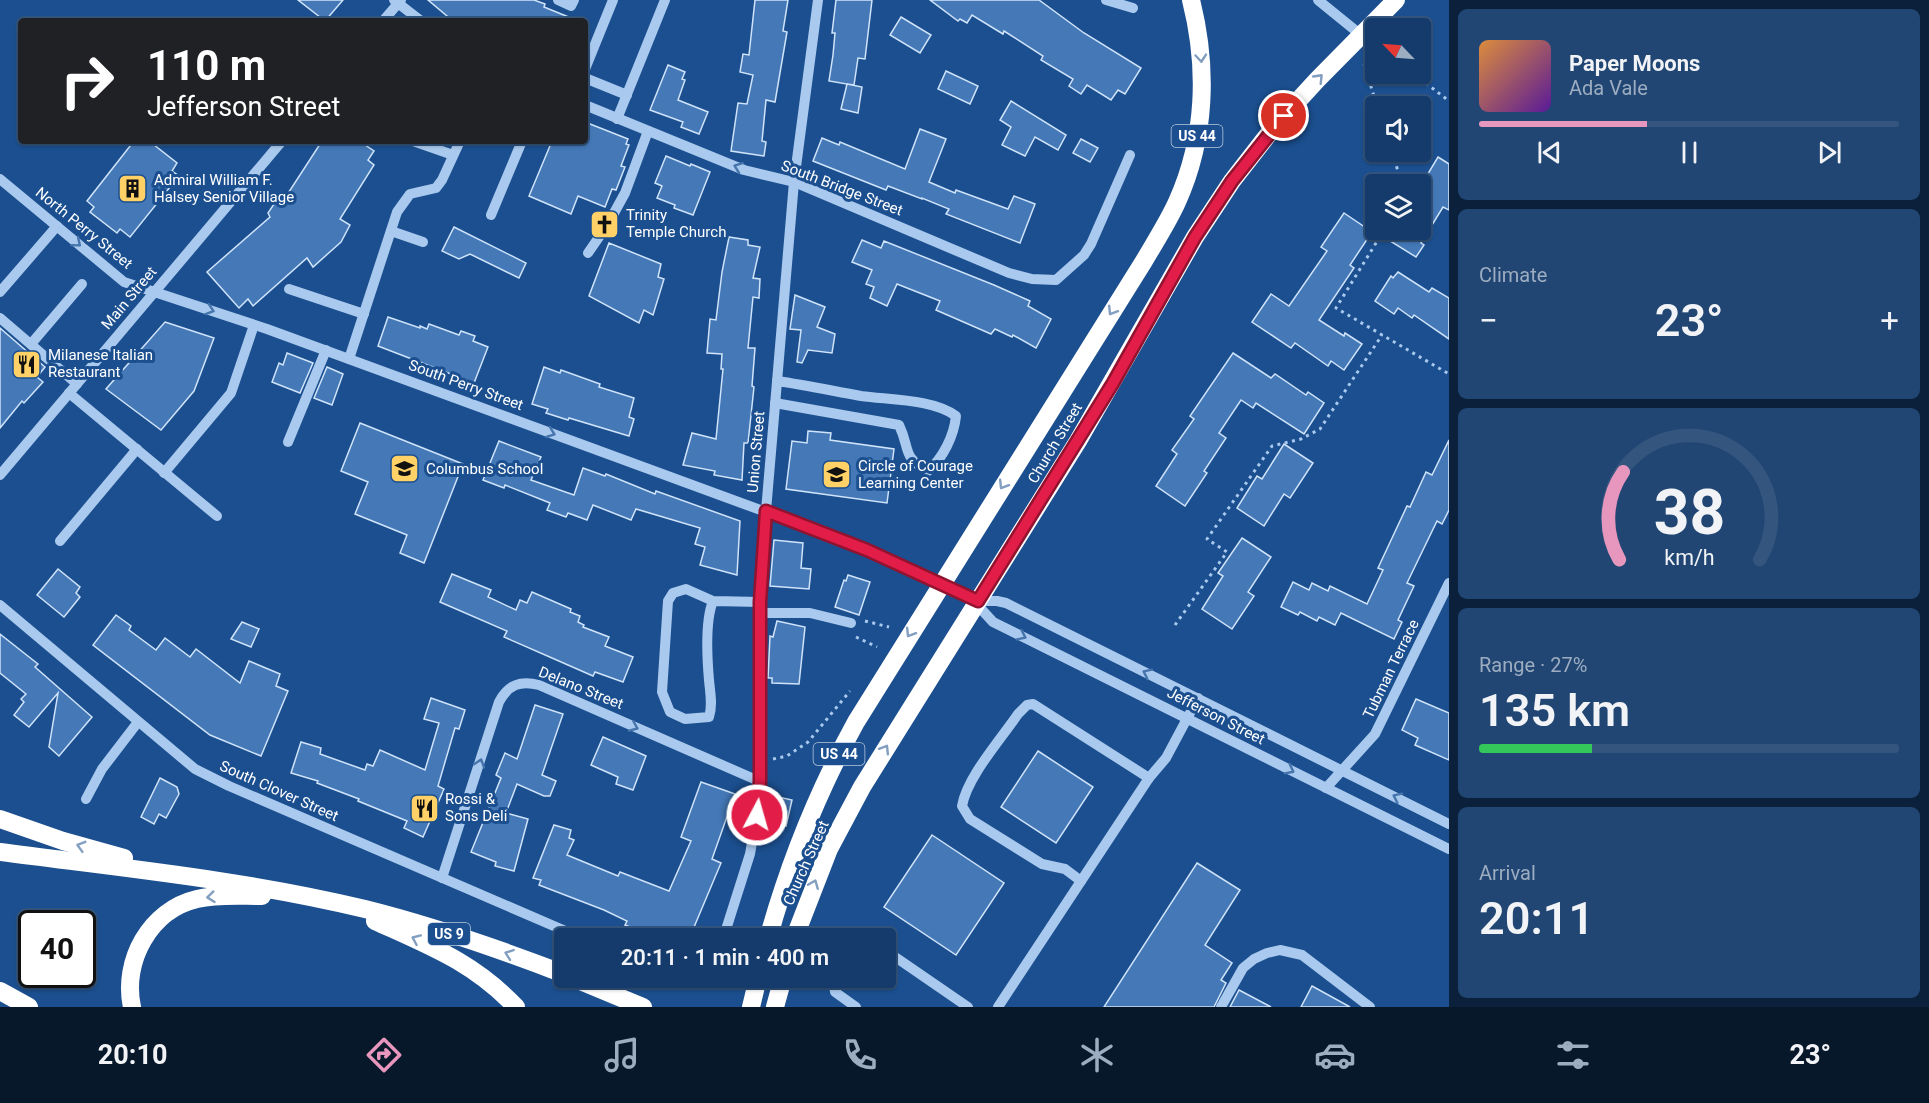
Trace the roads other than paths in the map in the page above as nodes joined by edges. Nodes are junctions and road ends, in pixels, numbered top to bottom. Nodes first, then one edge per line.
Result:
1 (558, 0) edge
2 (574, 0) edge
3 (613, 0) edge
4 (665, 0) edge
5 (818, 0) edge
6 (1106, 0) edge
7 (1191, 0) edge
8 (1317, 0) edge
9 (1396, 0) edge
10 (398, 1) edge
11 (1133, 8) dead end
12 (385, 18) edge
13 (418, 18) edge
14 (1361, 35) junction
15 (588, 62) edge
16 (588, 79) edge
17 (627, 95) junction
18 (588, 106) edge
19 (618, 118) junction
20 (648, 131) junction
21 (279, 144) edge
22 (422, 144) edge
23 (458, 144) edge
24 (521, 144) edge
25 (453, 155) junction
26 (1130, 155) dead end
27 (0, 179) edge
28 (794, 182) junction
29 (491, 214) dead end
30 (57, 226) junction
31 (391, 231) junction
32 (423, 242) dead end
33 (588, 253) dead end
34 (82, 284) dead end
35 (290, 289) dead end
36 (0, 292) edge
37 (154, 292) junction
38 (364, 314) junction
39 (0, 318) edge
40 (254, 325) junction
41 (31, 345) junction
42 (326, 350) junction
43 (349, 359) junction
44 (777, 381) junction
45 (77, 384) junction
46 (69, 393) junction
47 (775, 403) junction
48 (288, 442) dead end
49 (137, 449) junction
50 (164, 472) junction
51 (0, 475) edge
52 (766, 511) junction
53 (217, 516) dead end
54 (60, 541) dead end
55 (941, 583) junction
56 (1449, 584) edge
57 (713, 601) junction
58 (978, 601) junction
59 (0, 605) edge
60 (760, 607) junction
61 (854, 621) road end
62 (1198, 698) junction
63 (1188, 719) junction
64 (138, 722) junction
65 (1342, 771) junction
66 (1149, 778) junction
67 (760, 782) junction
68 (1326, 788) junction
69 (86, 799) dead end
70 (0, 819) edge
71 (1449, 824) edge
72 (1449, 849) edge
73 (0, 852) edge
74 (199, 877) junction
75 (442, 878) junction
76 (1082, 881) junction
77 (311, 897) junction
78 (331, 902) junction
79 (558, 928) edge
80 (726, 928) edge
81 (771, 928) edge
82 (798, 928) edge
83 (896, 957) edge
84 (554, 971) edge
85 (597, 988) edge
86 (756, 988) edge
87 (780, 988) edge
88 (834, 988) edge
89 (0, 991) edge
90 (30, 1007) edge
91 (132, 1007) edge
92 (516, 1007) edge
93 (643, 1007) edge
94 (751, 1007) edge
95 (775, 1007) edge
96 (856, 1007) edge
97 (969, 1007) edge
98 (998, 1007) edge
99 (1221, 1007) edge
100 (1370, 1007) edge

1 - 2 street
3 - 15 street
4 - 17 street
5 - 28 street, Union Street
6 - 11 street
7 -> 55 highway, Church Street / US 44
8 - 14 street
9 - 14 highway, Church Street / US 44
10 - 12 street
10 - 13 street
58 -> 14 highway, Church Street / US 44
16 - 17 street
17 - 19 street
18 - 19 street, South Bridge Street
19 - 20 street, South Bridge Street
28 -> 20 street, South Bridge Street
20 - 33 street
21 - 37 street, Main Street
22 - 25 street
23 - 25 street
24 - 29 street
25 - 31 street
26 - 28 street, South Bridge Street
27 - 30 street, North Perry Street
28 - 44 street, Union Street
30 - 36 street
30 -> 37 street, North Perry Street
31 - 32 street
31 - 38 street
34 - 41 street
35 - 38 street
37 -> 40 street, South Perry Street
37 - 45 street, Main Street
38 - 43 street
39 - 41 street
40 - 42 street, South Perry Street
40 - 50 street
41 - 45 street
42 - 43 street, South Perry Street
42 - 48 street
43 -> 52 street, South Perry Street
44 - 47 street, Union Street
44 - 47 street
45 - 46 street, Main Street
46 - 49 street
46 - 51 street, Main Street
47 - 52 street, Union Street
49 - 50 street
49 - 54 street
50 - 53 street
52 - 55 street, Jefferson Street
52 - 60 street, Union Street
55 - 58 street, Jefferson Street
55 -> 81 highway, Church Street / US 44
56 - 65 street, Tubman Terrace
57 - 57 street
57 - 60 street
62 -> 58 street, Jefferson Street
58 -> 63 street, Jefferson Street
82 -> 58 highway, Church Street / US 44
59 - 64 street, South Clover Street
60 - 61 street
60 - 67 street, Union Street
62 - 63 street
62 - 65 street, Jefferson Street
63 - 66 street
63 -> 68 street, Jefferson Street
64 - 69 street
64 - 75 street, South Clover Street
65 - 68 street, Tubman Terrace
71 -> 65 street, Jefferson Street
66 - 76 street
66 - 76 street
75 -> 67 street, Delano Street
67 - 80 street, Union Street
68 - 72 street, Jefferson Street
74 -> 70 highway
73 - 74 highway, US 9
74 - 77 highway, US 9
75 - 79 street, South Clover Street
76 - 98 street
77 - 78 highway, US 9
77 -> 91 highway
84 -> 78 highway, US 9
92 -> 78 highway
83 - 97 street
85 - 93 highway
86 - 94 highway
87 - 95 highway
88 - 96 street
89 - 90 highway
99 - 100 street

